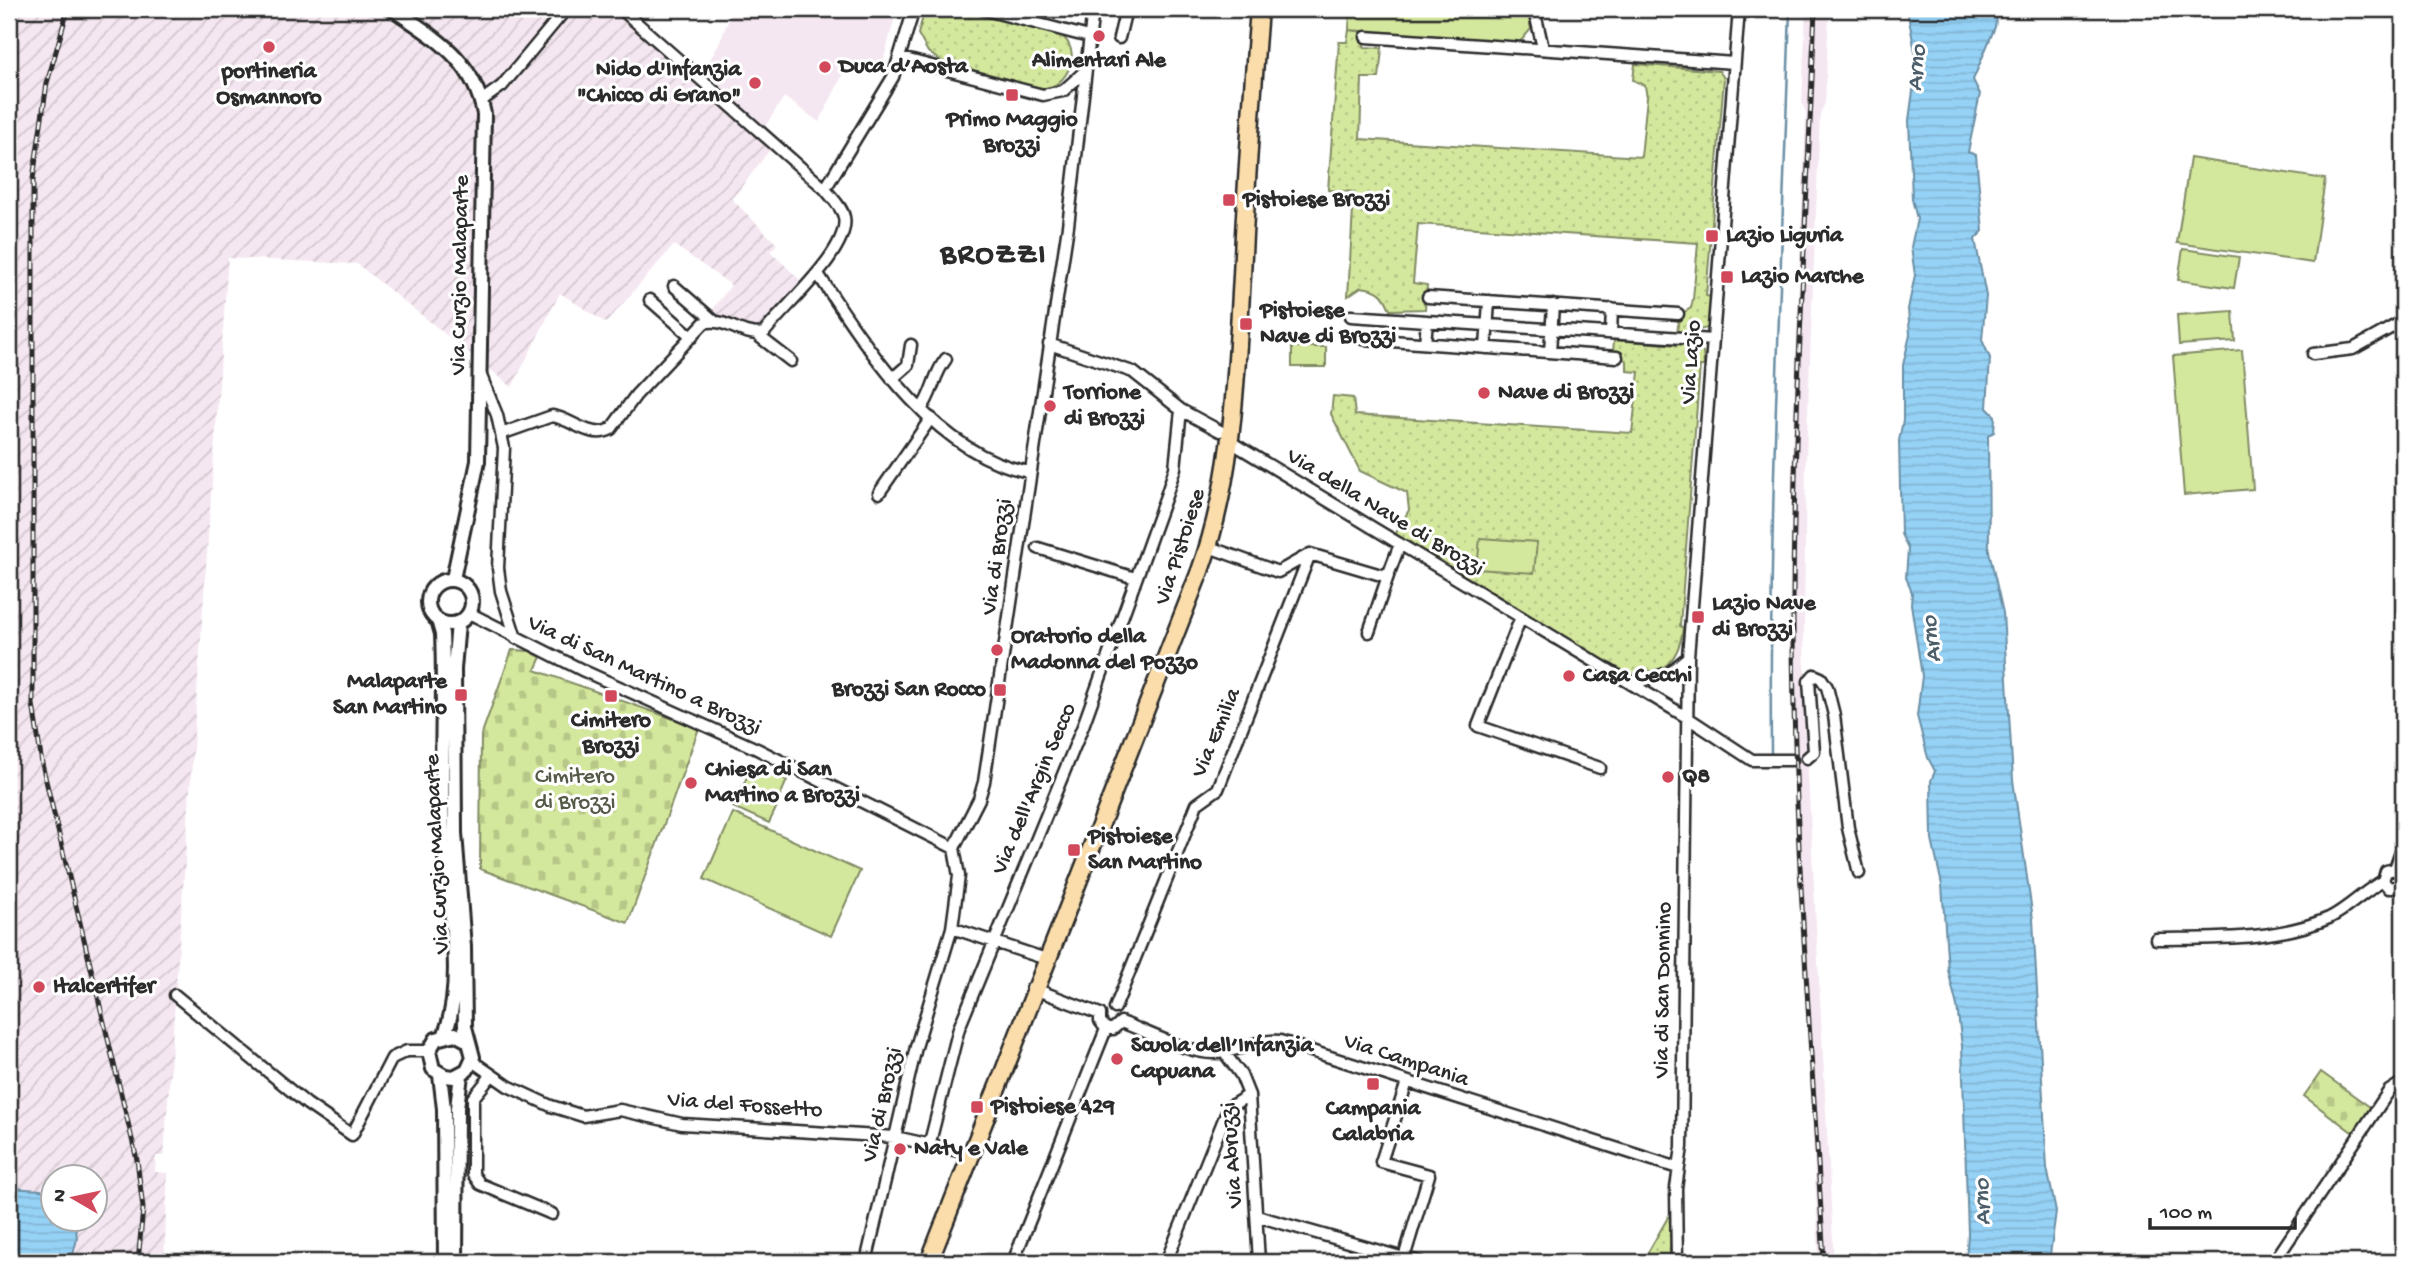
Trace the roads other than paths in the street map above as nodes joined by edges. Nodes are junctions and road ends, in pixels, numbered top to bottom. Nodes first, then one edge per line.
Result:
1 (393, 9) edge
2 (566, 9) edge
3 (621, 9) edge
4 (914, 9) edge
5 (982, 9) edge
6 (1093, 9) edge
7 (1126, 9) edge
8 (1251, 9) edge
9 (1259, 9) edge
10 (1534, 9) edge
11 (1739, 9) edge
12 (1089, 37) junction
13 (1366, 37) dead end
14 (1119, 38) dead end
15 (1543, 48) junction
16 (901, 58) junction
17 (1734, 63) junction
18 (1084, 72) junction
19 (481, 101) junction
20 (825, 189) junction
21 (818, 274) junction
22 (674, 286) dead end
23 (1428, 297) dead end
24 (650, 300) dead end
25 (1489, 301) junction
26 (1553, 305) junction
27 (1612, 309) junction
28 (1678, 314) dead end
29 (1351, 316) dead end
30 (713, 320) junction
31 (1427, 321) junction
32 (2403, 321) edge
33 (1488, 325) junction
34 (1551, 330) junction
35 (1611, 333) junction
36 (756, 334) junction
37 (692, 337) junction
38 (1363, 339) dead end
39 (1713, 340) junction
40 (1425, 343) junction
41 (1049, 344) junction
42 (911, 345) dead end
43 (1486, 348) junction
44 (1550, 352) junction
45 (2313, 355) dead end
46 (1617, 357) dead end
47 (946, 359) dead end
48 (791, 361) dead end
49 (480, 372) junction
50 (892, 379) junction
51 (921, 409) junction
52 (1181, 410) junction
53 (931, 418) junction
54 (501, 434) junction
55 (1225, 436) junction
56 (1030, 472) junction
57 (879, 493) dead end
58 (1400, 544) junction
59 (1029, 546) junction
60 (1209, 547) junction
61 (1310, 554) junction
62 (1389, 573) junction
63 (1136, 578) junction
64 (453, 579) junction
65 (469, 613) junction
66 (1521, 617) junction
67 (438, 620) junction
68 (458, 623) junction
69 (1369, 632) dead end
70 (516, 638) junction
71 (1688, 657) junction
72 (1631, 684) junction
73 (1688, 718) junction
74 (1810, 758) dead end
75 (1792, 760) dead end
76 (1600, 768) dead end
77 (2403, 846) edge
78 (954, 848) junction
79 (2395, 869) junction
80 (1859, 873) dead end
81 (2383, 881) junction
82 (2402, 886) edge
83 (952, 928) junction
84 (2156, 939) dead end
85 (992, 941) junction
86 (1041, 957) junction
87 (1034, 989) junction
88 (175, 995) dead end
89 (1115, 1008) junction
90 (1100, 1014) junction
91 (1121, 1022) junction
92 (1106, 1029) junction
93 (445, 1034) junction
94 (467, 1041) junction
95 (429, 1051) junction
96 (1224, 1052) junction
97 (472, 1061) junction
98 (440, 1074) junction
99 (461, 1075) junction
100 (491, 1076) junction
101 (1407, 1082) junction
102 (2403, 1082) edge
103 (1249, 1095) junction
104 (895, 1136) junction
105 (930, 1142) junction
106 (963, 1152) junction
107 (1678, 1168) junction
108 (552, 1214) dead end
109 (1257, 1216) junction
110 (1404, 1258) junction
111 (445, 1262) edge
112 (456, 1262) edge
113 (866, 1262) edge
114 (921, 1262) edge
115 (929, 1262) edge
116 (1013, 1262) edge
117 (1166, 1262) edge
118 (1259, 1262) edge
119 (1420, 1262) edge
120 (1677, 1262) edge
121 (2274, 1262) edge

1 - 19 street, Via Curzio Malaparte
2 - 19 street
3 - 20 street
4 - 16 street
5 - 12 street
6 - 12 street, Via di Brozzi
7 - 14 street
8 - 55 main road, Via Pistoiese
9 - 55 main road, Via Pistoiese
10 - 15 street
11 - 17 street, Via Lazio
12 - 18 street, Via di Brozzi
13 - 15 street
15 - 17 street
16 - 18 street
16 - 20 street
17 - 39 street, Via Lazio
18 - 41 street, Via di Brozzi
19 - 49 street, Via Curzio Malaparte
20 - 21 street
21 - 36 street
21 - 50 street
22 - 30 street
23 - 25 street
24 - 37 street
25 - 26 street
25 - 33 street
26 - 27 street
26 - 34 street
27 - 28 street
27 - 35 street
29 - 31 street
30 - 36 street
30 - 37 street
31 - 33 street
31 - 40 street
32 - 45 street
33 - 34 street
33 - 43 street
34 - 35 street
34 - 44 street
35 - 39 street
36 - 48 street
37 - 54 street
38 - 40 street
39 - 71 street, Via Lazio
40 - 43 street
41 - 52 street, Via della Nave di Brozzi
41 - 56 street, Via di Brozzi
42 - 50 street
43 - 44 street
44 - 46 street
47 - 51 street
49 - 54 street
49 - 64 street, Via Curzio Malaparte
50 - 51 street
51 - 53 street
52 - 55 street, Via della Nave di Brozzi
52 - 63 street, Via dell'Argin Secco
53 - 56 street
53 - 57 street
54 - 70 street
55 - 58 street, Via della Nave di Brozzi
55 - 60 main road, Via Pistoiese
55 - 86 main road, Via Pistoiese
56 - 59 street, Via di Brozzi
58 - 62 street
58 - 66 street, Via della Nave di Brozzi
59 - 63 street
59 - 78 street, Via di Brozzi
60 - 61 street
60 - 87 main road, Via Pistoiese
61 - 62 street
61 - 89 street, Via Emilia
62 - 69 street
63 - 85 street, Via dell'Argin Secco
64 - 65 street
64 - 67 street, Via Curzio Malaparte
65 - 68 street
65 - 70 street, Via di San Martino a Brozzi
66 - 72 street, Via della Nave di Brozzi
66 - 76 street
67 - 68 street
67 - 93 street, Via Curzio Malaparte
68 - 94 street, Via Curzio Malaparte
70 - 78 street, Via di San Martino a Brozzi
71 - 72 street
71 - 73 street, Via Lazio
72 - 73 street, Via della Nave di Brozzi
73 - 75 street, Via della Nave di Brozzi
73 - 107 street, Via di San Donnino
74 - 80 street
77 - 79 street
78 - 83 street, Via di Brozzi
79 - 81 street
79 - 82 street
81 - 82 street
81 - 84 street
83 - 85 street
83 - 104 street, Via di Brozzi
85 - 86 street
85 - 105 street, Via dell'Argin Secco
86 - 87 main road, Via Pistoiese
87 - 90 street
87 - 106 main road, Via Pistoiese
87 - 115 main road, Via Pistoiese
88 - 95 street
89 - 90 street
89 - 91 street
90 - 92 street
91 - 92 street
91 - 96 street, Via Campania
92 - 116 street
93 - 94 street
93 - 95 street
94 - 97 street, Via Curzio Malaparte
95 - 98 street
96 - 101 street, Via Campania
96 - 103 street, Via Abruzzi
97 - 99 street
97 - 100 street, Via del Fossetto
98 - 99 street
98 - 111 street
99 - 112 street
100 - 104 street, Via del Fossetto
100 - 108 street
101 - 107 street, Via Campania
101 - 110 street
102 - 121 street
103 - 109 street, Via Abruzzi
103 - 117 street
104 - 105 street, Via del Fossetto
104 - 113 street, Via di Brozzi
105 - 106 street, Via del Fossetto
106 - 114 main road, Via Pistoiese
107 - 120 street, Via di San Donnino
109 - 110 street
109 - 118 street, Via Abruzzi
110 - 119 street

